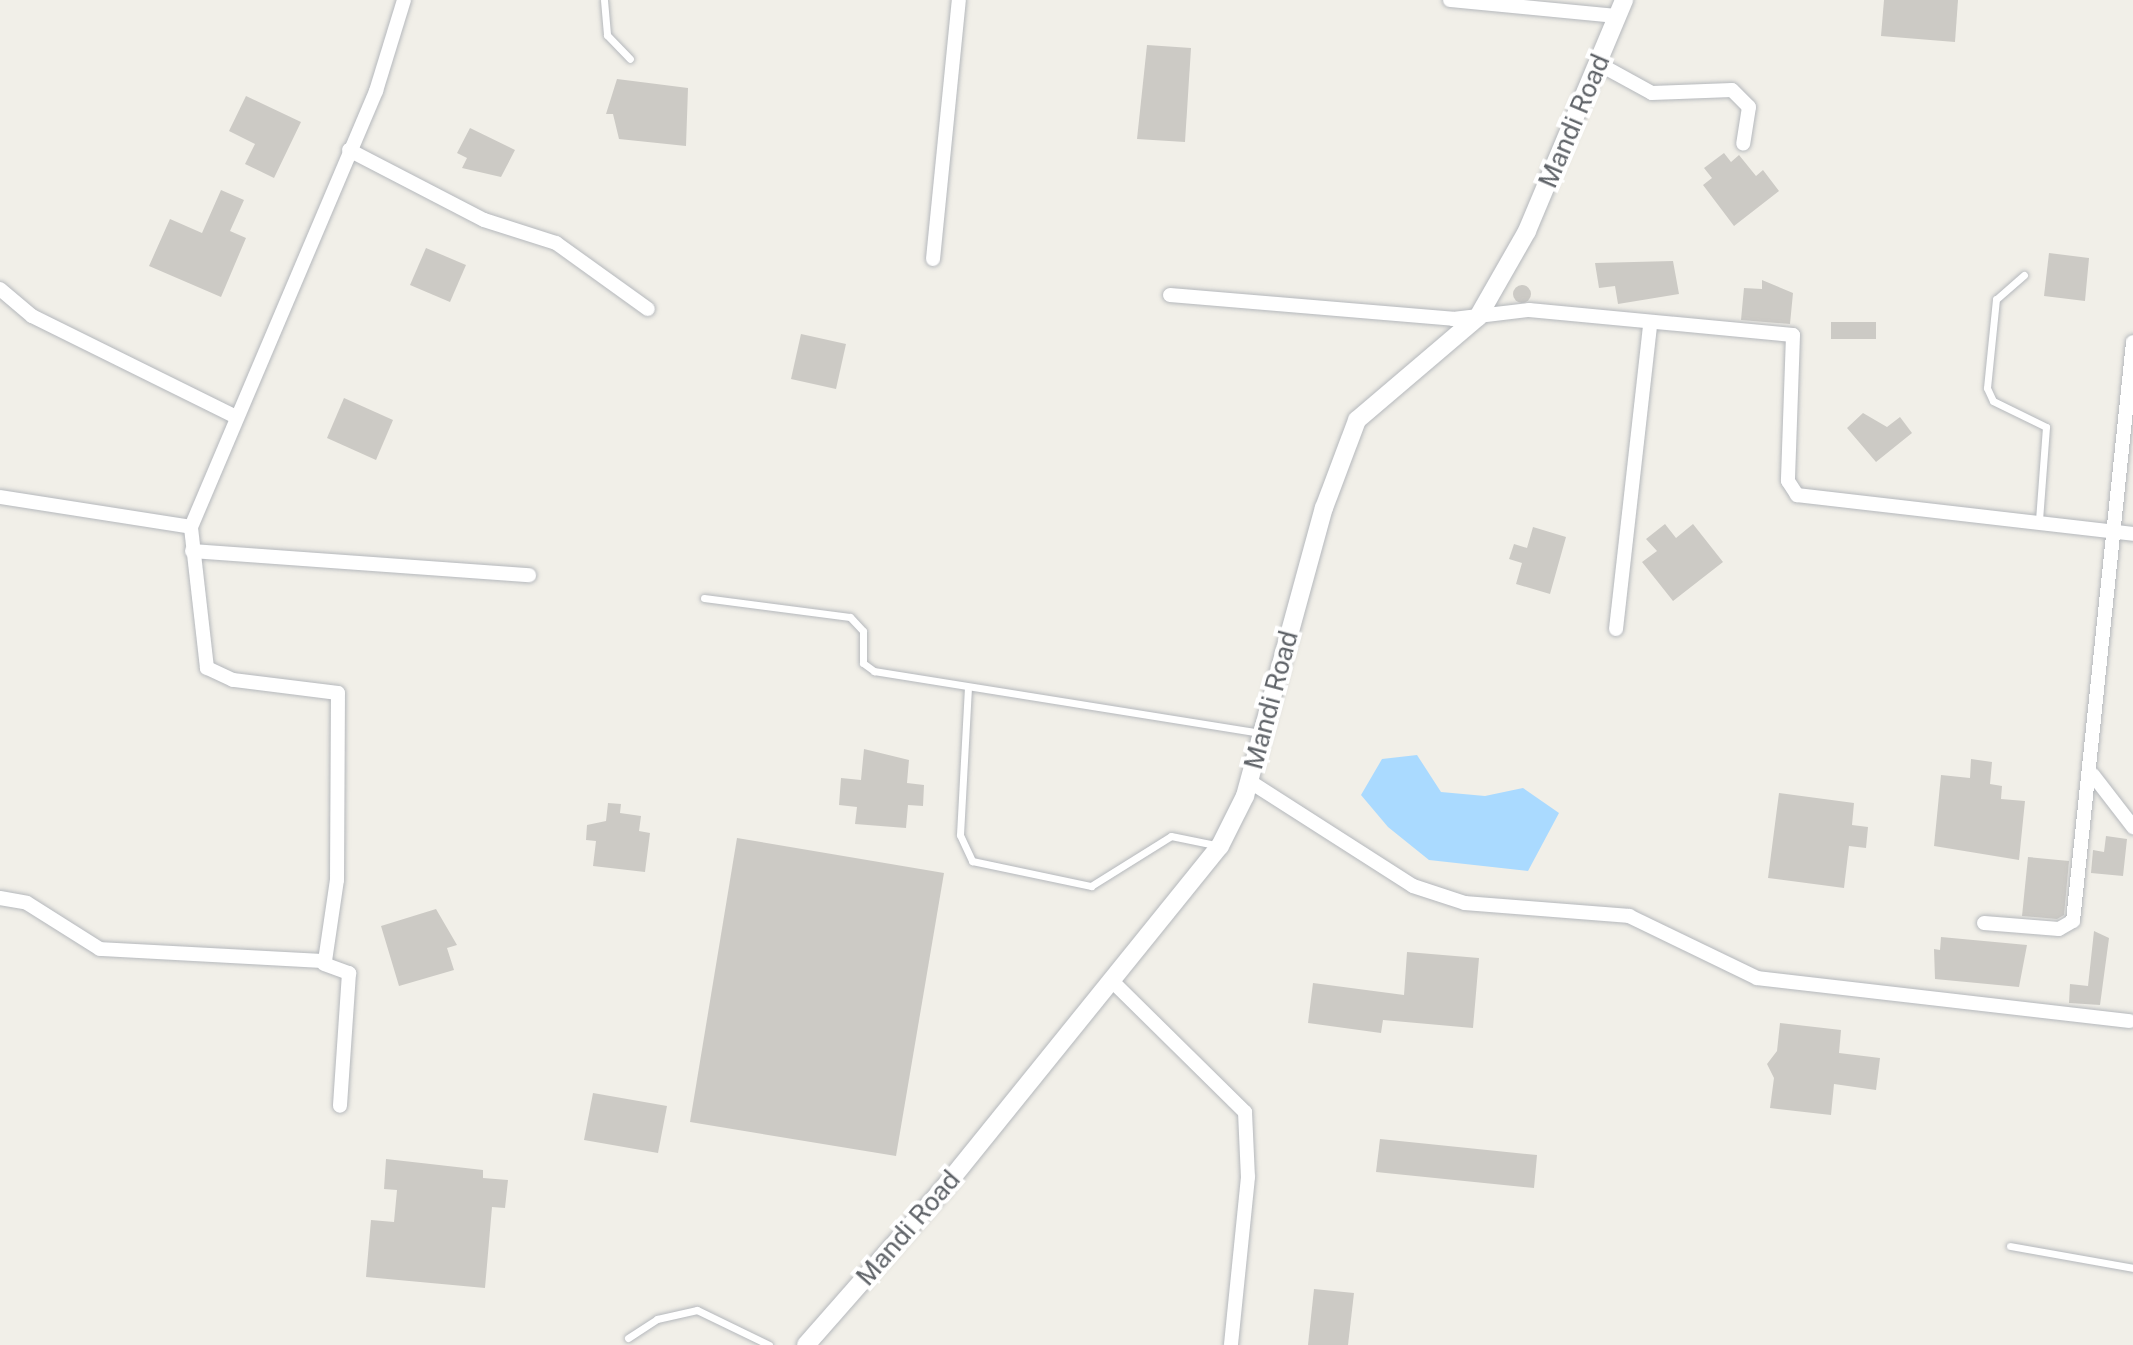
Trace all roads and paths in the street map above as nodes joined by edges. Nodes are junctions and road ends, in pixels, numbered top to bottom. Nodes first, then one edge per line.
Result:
1 (404, 0) edge
2 (604, 0) edge
3 (959, 0) edge
4 (1450, 0) edge
5 (1620, 8) edge
6 (630, 59) dead end
7 (1599, 64) junction
8 (1743, 144) dead end
9 (349, 150) junction
10 (933, 259) dead end
11 (2024, 275) dead end
12 (0, 289) edge
13 (1170, 295) dead end
14 (648, 309) dead end
15 (1478, 317) junction
16 (1650, 326) junction
17 (2133, 342) edge
18 (234, 416) junction
19 (0, 497) edge
20 (2039, 520) junction
21 (191, 527) junction
22 (2112, 531) junction
23 (2133, 534) edge
24 (192, 551) junction
25 (529, 575) dead end
26 (704, 598) dead end
27 (1616, 629) dead end
28 (968, 687) junction
29 (1262, 733) junction
30 (2093, 775) junction
31 (1249, 781) junction
32 (2133, 827) edge
33 (1220, 846) junction
34 (0, 898) edge
35 (1984, 923) dead end
36 (324, 964) junction
37 (1112, 981) junction
38 (2130, 1021) dead end
39 (340, 1106) dead end
40 (2010, 1246) dead end
41 (2133, 1268) edge
42 (628, 1338) dead end
43 (769, 1345) edge
44 (806, 1345) edge
45 (1231, 1345) edge

1 - 9 street
2 - 6 lane
3 - 10 street
4 - 5 street
5 - 7 street, Mandi Road
7 - 8 street
7 - 15 street, Mandi Road
9 - 14 street
9 - 18 street
11 - 20 lane
12 - 18 street
13 - 15 street
15 - 16 street
15 - 29 street, Mandi Road
16 - 20 street
16 - 27 street
17 - 22 street
18 - 21 street
19 - 21 street
20 - 22 street
21 - 24 street
22 - 23 street
22 - 30 street
24 - 25 street
24 - 36 street
26 - 28 lane
28 - 29 lane
28 - 33 lane
29 - 31 street, Mandi Road
30 - 32 street
30 - 35 street
31 - 33 street, Mandi Road
31 - 38 street
33 - 37 street, Mandi Road
34 - 36 street
36 - 39 street
37 - 44 street, Mandi Road
37 - 45 street
40 - 41 lane
42 - 43 lane

